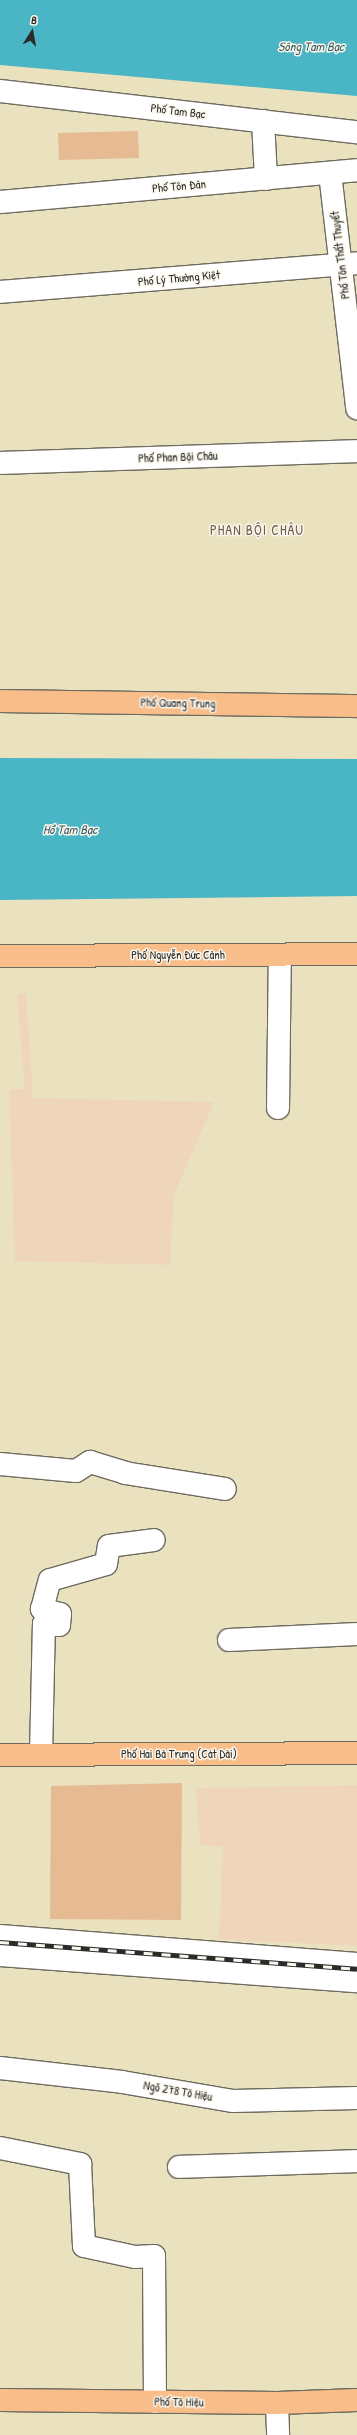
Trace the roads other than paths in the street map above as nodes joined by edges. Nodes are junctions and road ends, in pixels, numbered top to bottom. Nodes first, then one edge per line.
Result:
1 (0, 91) edge
2 (263, 121) junction
3 (357, 132) edge
4 (357, 170) edge
5 (330, 172) junction
6 (266, 179) junction
7 (0, 202) edge
8 (349, 264) edge
9 (0, 292) edge
10 (357, 408) edge
11 (357, 452) edge
12 (0, 463) edge
13 (0, 701) edge
14 (357, 706) edge
15 (357, 954) edge
16 (280, 955) junction
17 (0, 956) edge
18 (278, 1108) dead end
19 (0, 1464) edge
20 (225, 1489) dead end
21 (154, 1540) dead end
22 (357, 1634) edge
23 (229, 1640) dead end
24 (357, 1753) edge
25 (41, 1754) junction
26 (0, 1755) edge
27 (0, 1936) edge
28 (0, 1955) edge
29 (357, 1964) edge
30 (357, 1981) edge
31 (0, 2068) edge
32 (357, 2098) edge
33 (0, 2148) edge
34 (357, 2161) edge
35 (179, 2167) dead end
36 (0, 2400) edge
37 (357, 2400) edge
38 (156, 2402) junction
39 (277, 2403) junction
40 (278, 2435) edge

1 - 2 street, Phố Tam Bạc
2 - 3 street, Phố Tam Bạc
2 - 6 street
4 - 5 street, Phố Tôn Đản
5 - 6 street, Phố Tôn Đản
5 - 8 street, Phố Tôn Thất Thuyết
6 - 7 street, Phố Tôn Đản
8 - 9 street, Phố Lý Thường Kiệt
8 - 10 street, Phố Tôn Thất Thuyết
11 - 12 street, Phố Phan Bội Châu
13 - 14 main road, Phố Quang Trung
15 - 16 main road, Phố Nguyễn Đức Cảnh
16 - 17 main road, Phố Nguyễn Đức Cảnh
16 - 18 street
19 - 20 street
21 - 25 street
22 - 23 street
24 - 25 main road, Phố Hai Bà Trưng (Cát Dài)
25 - 26 main road, Phố Hai Bà Trưng (Cát Dài)
27 - 29 street
28 - 30 street
31 - 32 street, Ngõ 278 Tô Hiệu
33 - 38 street
34 - 35 street
36 - 38 main road, Phố Tô Hiệu
37 - 39 main road, Phố Tô Hiệu
38 - 39 main road, Phố Tô Hiệu
39 - 40 street

